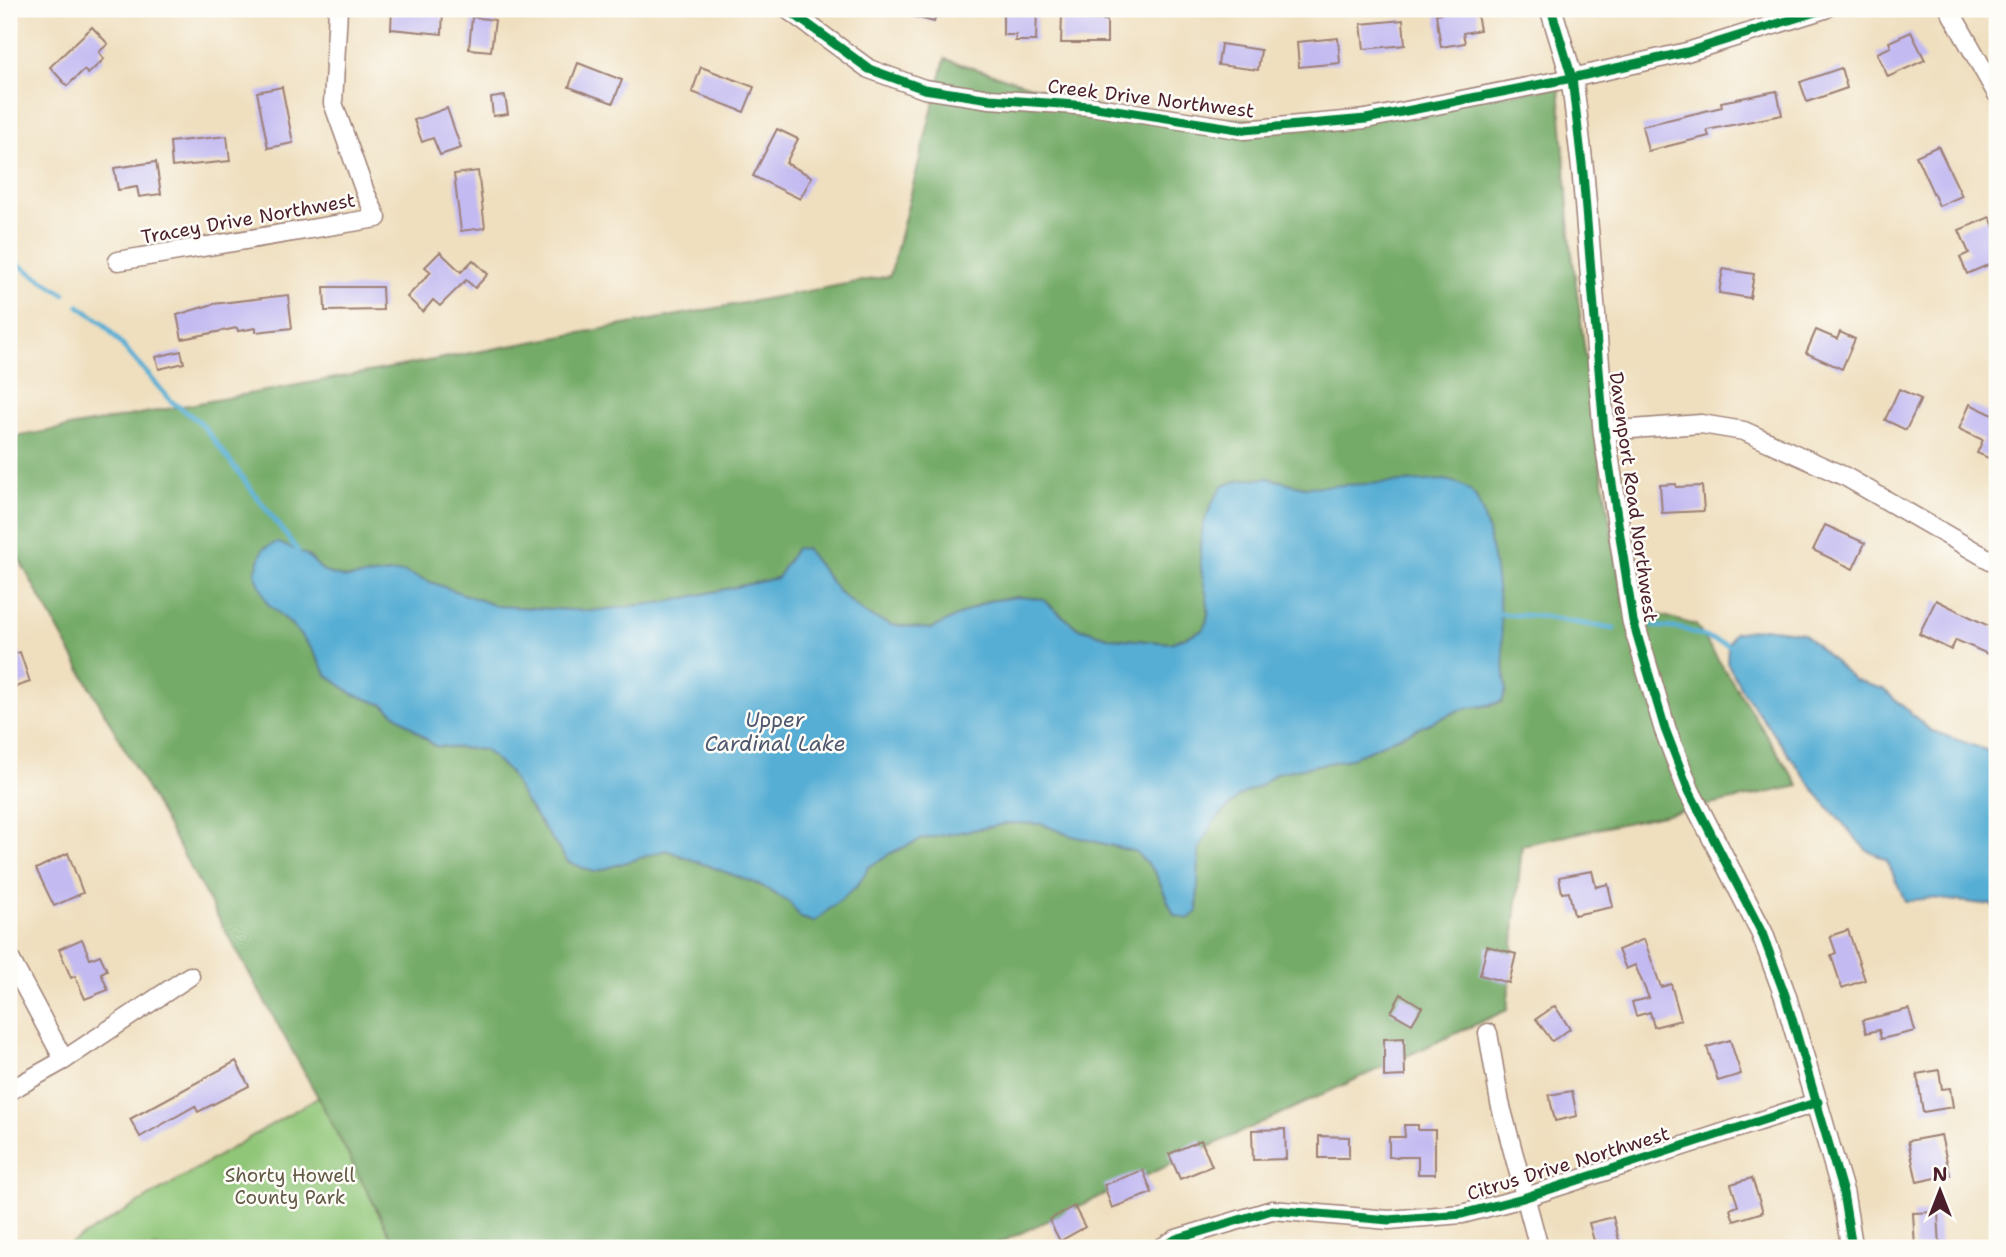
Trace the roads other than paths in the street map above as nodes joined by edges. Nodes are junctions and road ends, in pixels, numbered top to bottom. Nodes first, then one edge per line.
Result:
1 (338, 9) edge
2 (787, 9) edge
3 (1551, 9) edge
4 (1825, 9) edge
5 (1949, 9) edge
6 (1572, 78) junction
7 (1997, 94) edge
8 (118, 261) dead end
9 (1604, 431) junction
10 (1997, 564) edge
11 (9, 957) edge
12 (190, 976) dead end
13 (1488, 1033) dead end
14 (64, 1060) junction
15 (9, 1091) edge
16 (1818, 1102) junction
17 (1524, 1198) junction
18 (1161, 1248) edge
19 (1539, 1248) edge
20 (1852, 1248) edge

1 - 8 street, Tracey Drive Northwest
2 - 6 street, Creek Drive Northwest
3 - 6 street, Davenport Road Northwest
4 - 6 street, Creek Drive Northwest
5 - 7 street
6 - 9 street, Davenport Road Northwest
9 - 10 street
9 - 16 street, Davenport Road Northwest
11 - 14 street
12 - 14 street
13 - 17 street
14 - 15 street
16 - 17 street, Citrus Drive Northwest
16 - 20 street, Davenport Road Northwest
17 - 18 street, Citrus Drive Northwest
17 - 19 street, Citrus Drive Northwest

